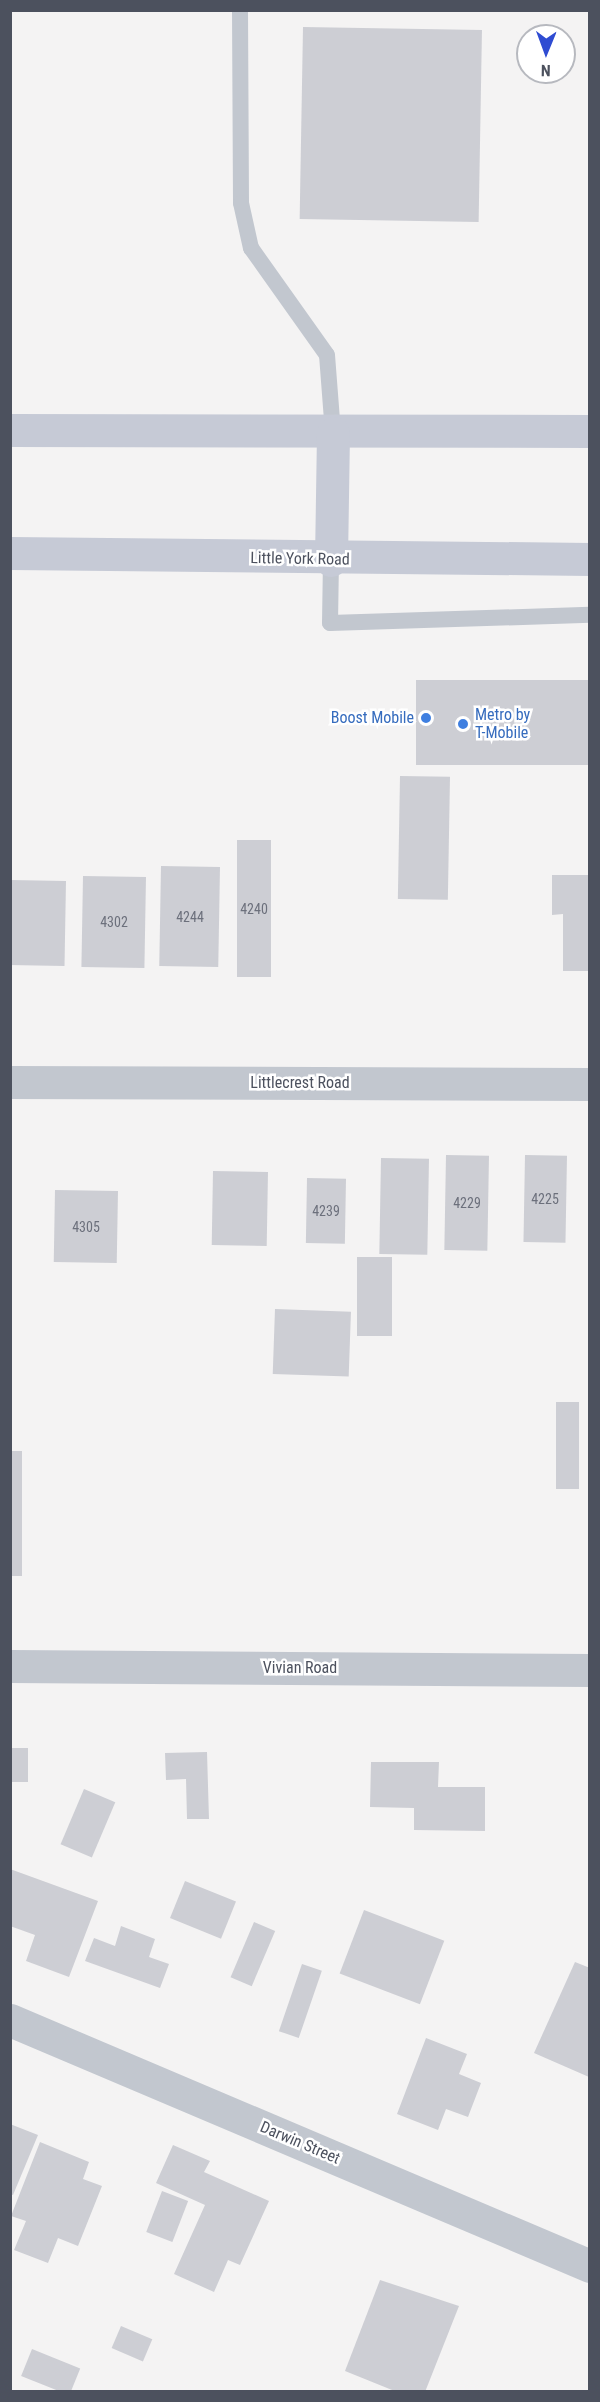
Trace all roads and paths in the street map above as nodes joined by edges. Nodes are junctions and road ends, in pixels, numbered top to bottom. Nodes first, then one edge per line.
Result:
1 (240, 10) edge
2 (10, 430) edge
3 (590, 431) edge
4 (333, 433) junction
5 (10, 553) edge
6 (590, 559) edge
7 (331, 560) junction
8 (590, 615) edge
9 (10, 1082) edge
10 (590, 1084) edge
11 (10, 1666) edge
12 (590, 1670) edge
13 (10, 2020) edge
14 (590, 2266) edge

1 - 4 lane
2 - 4 main road
3 - 4 main road
4 - 7 main road
5 - 7 main road, Little York Road
6 - 7 main road, Little York Road
7 - 8 lane
9 - 10 street, Littlecrest Road
11 - 12 street, Vivian Road
13 - 14 street, Darwin Street

